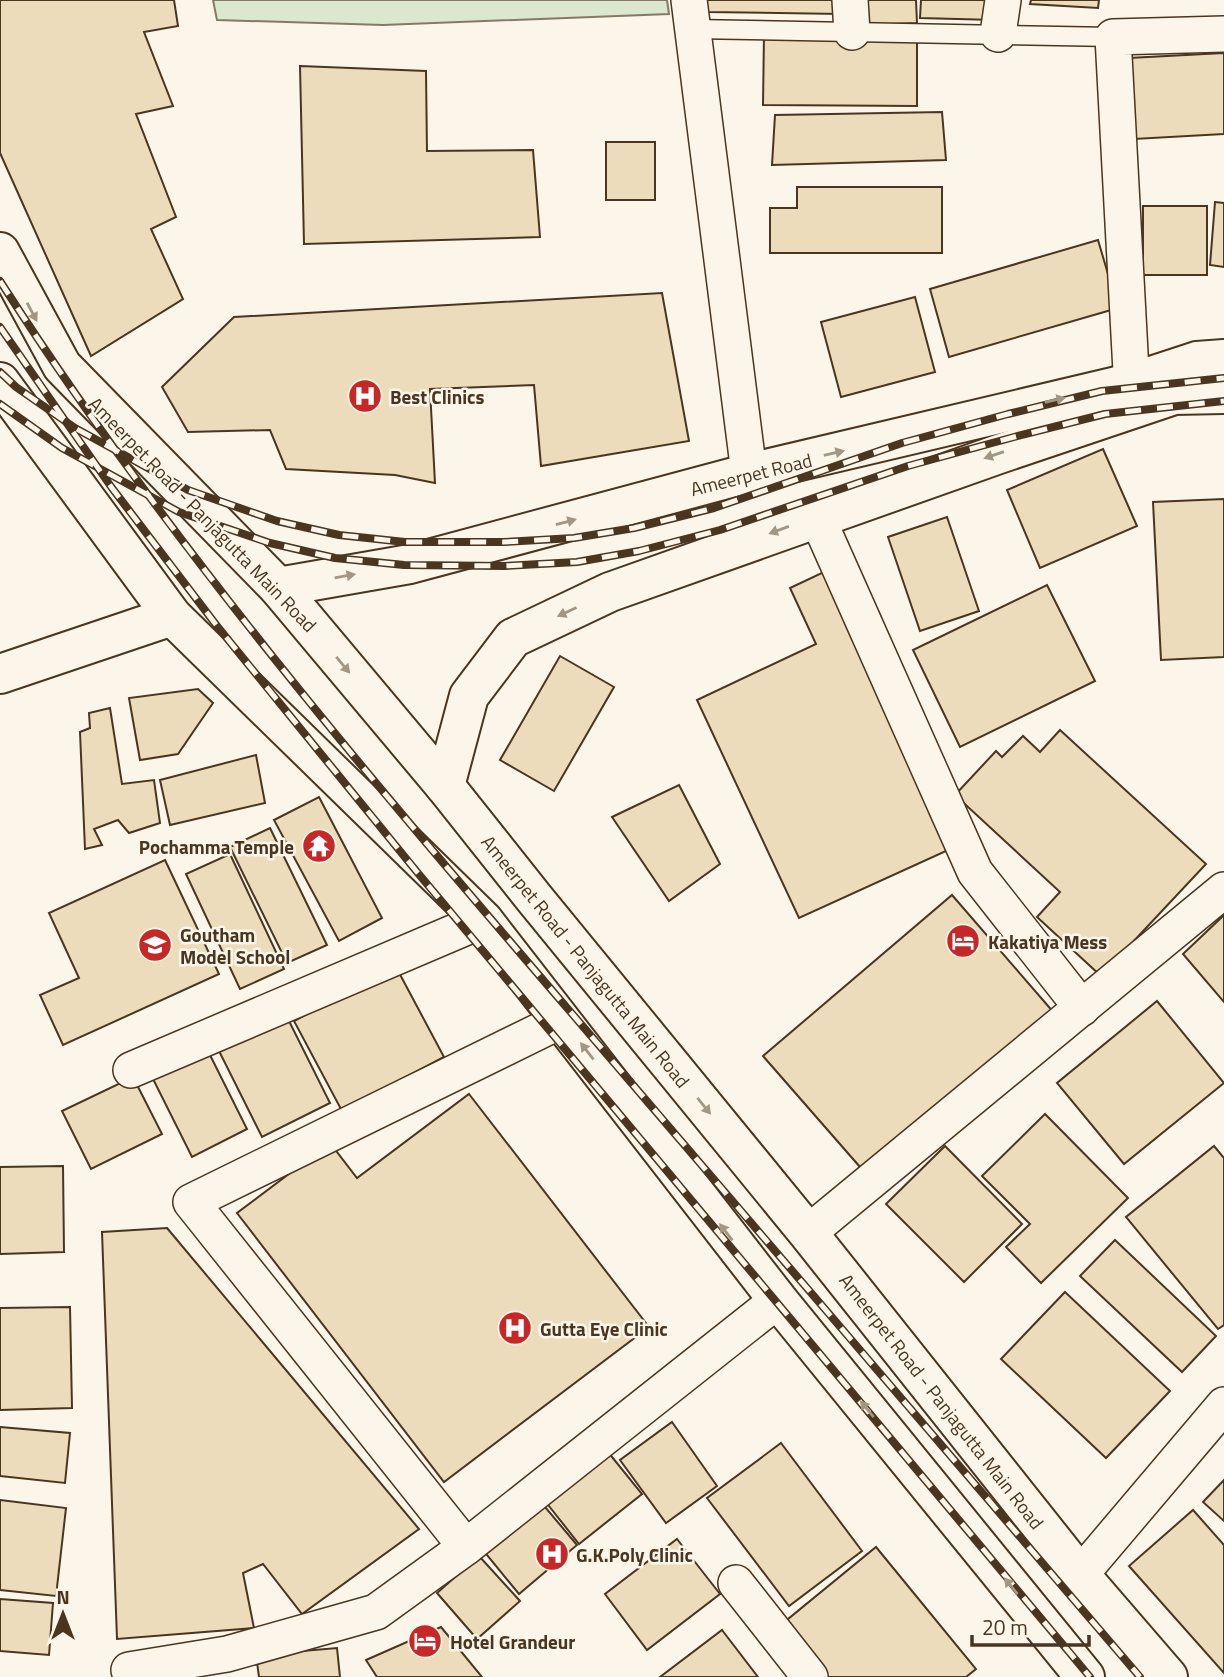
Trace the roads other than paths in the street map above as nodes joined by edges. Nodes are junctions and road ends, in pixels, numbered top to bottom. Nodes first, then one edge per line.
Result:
1 (1003, 0) edge
2 (690, 14) edge
3 (851, 16) edge
4 (999, 34) junction
5 (1224, 34) edge
6 (1113, 37) junction
7 (0, 252) edge
8 (1215, 356) edge
9 (0, 382) edge
10 (1224, 394) edge
11 (1131, 396) junction
12 (749, 473) junction
13 (817, 517) junction
14 (278, 587) junction
15 (172, 616) junction
16 (0, 674) edge
17 (445, 786) junction
18 (1224, 890) edge
19 (483, 920) junction
20 (1082, 1008) junction
21 (562, 1020) junction
22 (131, 1070) dead end
23 (808, 1233) junction
24 (779, 1300) junction
25 (1224, 1405) edge
26 (466, 1547) junction
27 (1080, 1575) junction
28 (736, 1583) dead end
29 (129, 1671) dead end
30 (810, 1677) edge
31 (1085, 1677) edge
32 (1168, 1677) edge

1 - 4 street
2 - 3 lane
2 - 12 street
3 - 4 lane
4 - 6 lane
5 - 6 street
6 - 11 street
7 -> 14 main road, Ameerpet Road - Panjagutta Main Road
8 - 11 main road, Ameerpet Road
9 - 15 main road
10 - 11 main road, Ameerpet Road
12 -> 11 main road, Ameerpet Road
11 -> 13 main road, Ameerpet Road
14 -> 12 main road, Ameerpet Road
13 -> 17 main road, Ameerpet Road
13 - 20 street
14 -> 17 main road, Ameerpet Road - Panjagutta Main Road
15 - 16 main road
15 - 19 main road
17 -> 23 main road, Ameerpet Road - Panjagutta Main Road
18 - 20 street
19 - 21 main road
19 - 22 street
20 - 23 street
24 -> 21 main road
21 - 26 street
23 - 27 main road, Ameerpet Road - Panjagutta Main Road
24 - 26 street
31 -> 24 main road
25 - 27 street
26 - 29 street
27 - 32 main road, Ameerpet Road - Panjagutta Main Road
28 - 30 street

